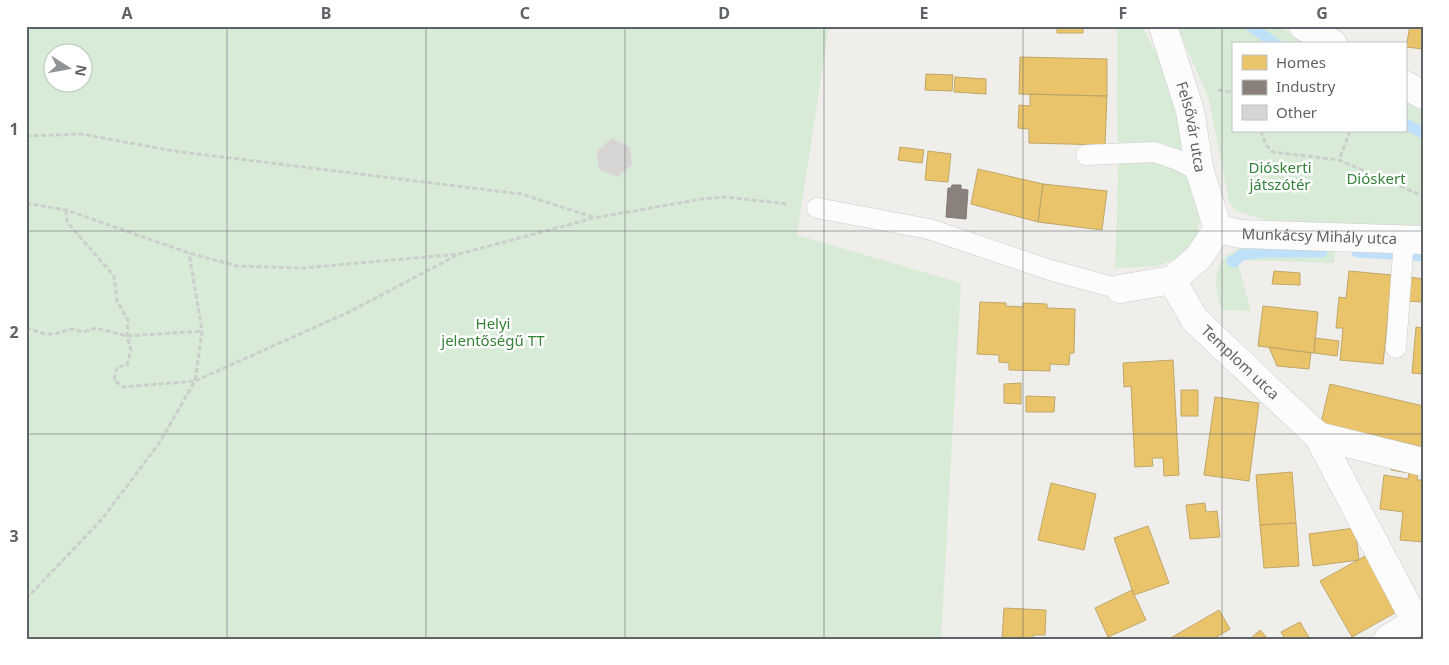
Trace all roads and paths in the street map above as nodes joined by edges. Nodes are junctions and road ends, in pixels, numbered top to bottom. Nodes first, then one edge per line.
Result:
1 (1163, 26) edge
2 (1303, 26) edge
3 (1330, 42) edge
4 (1406, 86) edge
5 (1423, 95) edge
6 (1260, 132) edge
7 (1350, 132) edge
8 (26, 136) edge
9 (1086, 155) dead end
10 (1339, 160) junction
11 (1200, 172) junction
12 (1423, 196) edge
13 (26, 203) edge
14 (817, 208) joint
15 (66, 210) junction
16 (594, 218) junction
17 (1218, 229) junction
18 (1413, 239) edge
19 (189, 253) junction
20 (460, 254) junction
21 (1172, 280) junction
22 (1120, 289) joint
23 (26, 328) edge
24 (202, 331) junction
25 (127, 336) junction
26 (1396, 348) dead end
27 (195, 381) junction
28 (1318, 436) junction
29 (1423, 462) edge
30 (26, 599) edge
31 (1419, 622) edge
32 (1388, 639) edge

1 - 11 street, Felsővár utca
2 - 3 street
4 - 5 street
6 - 10 path
7 - 10 path
8 - 16 path
9 - 11 lane
10 - 12 path
11 - 17 street, Felsővár utca
13 - 15 path
14 - 16 path
14 - 22 lane
15 - 19 path
15 - 25 path
16 - 20 path
17 - 18 street, Munkácsy Mihály utca
17 - 21 street
18 - 26 lane
19 - 20 path
19 - 24 path
20 - 27 path
21 - 22 street
21 - 28 street, Templom utca
23 - 25 path
24 - 25 path
24 - 27 path
25 - 27 path
27 - 30 path
28 - 29 street, Templom utca
28 - 31 street, Templom utca
31 - 32 street

